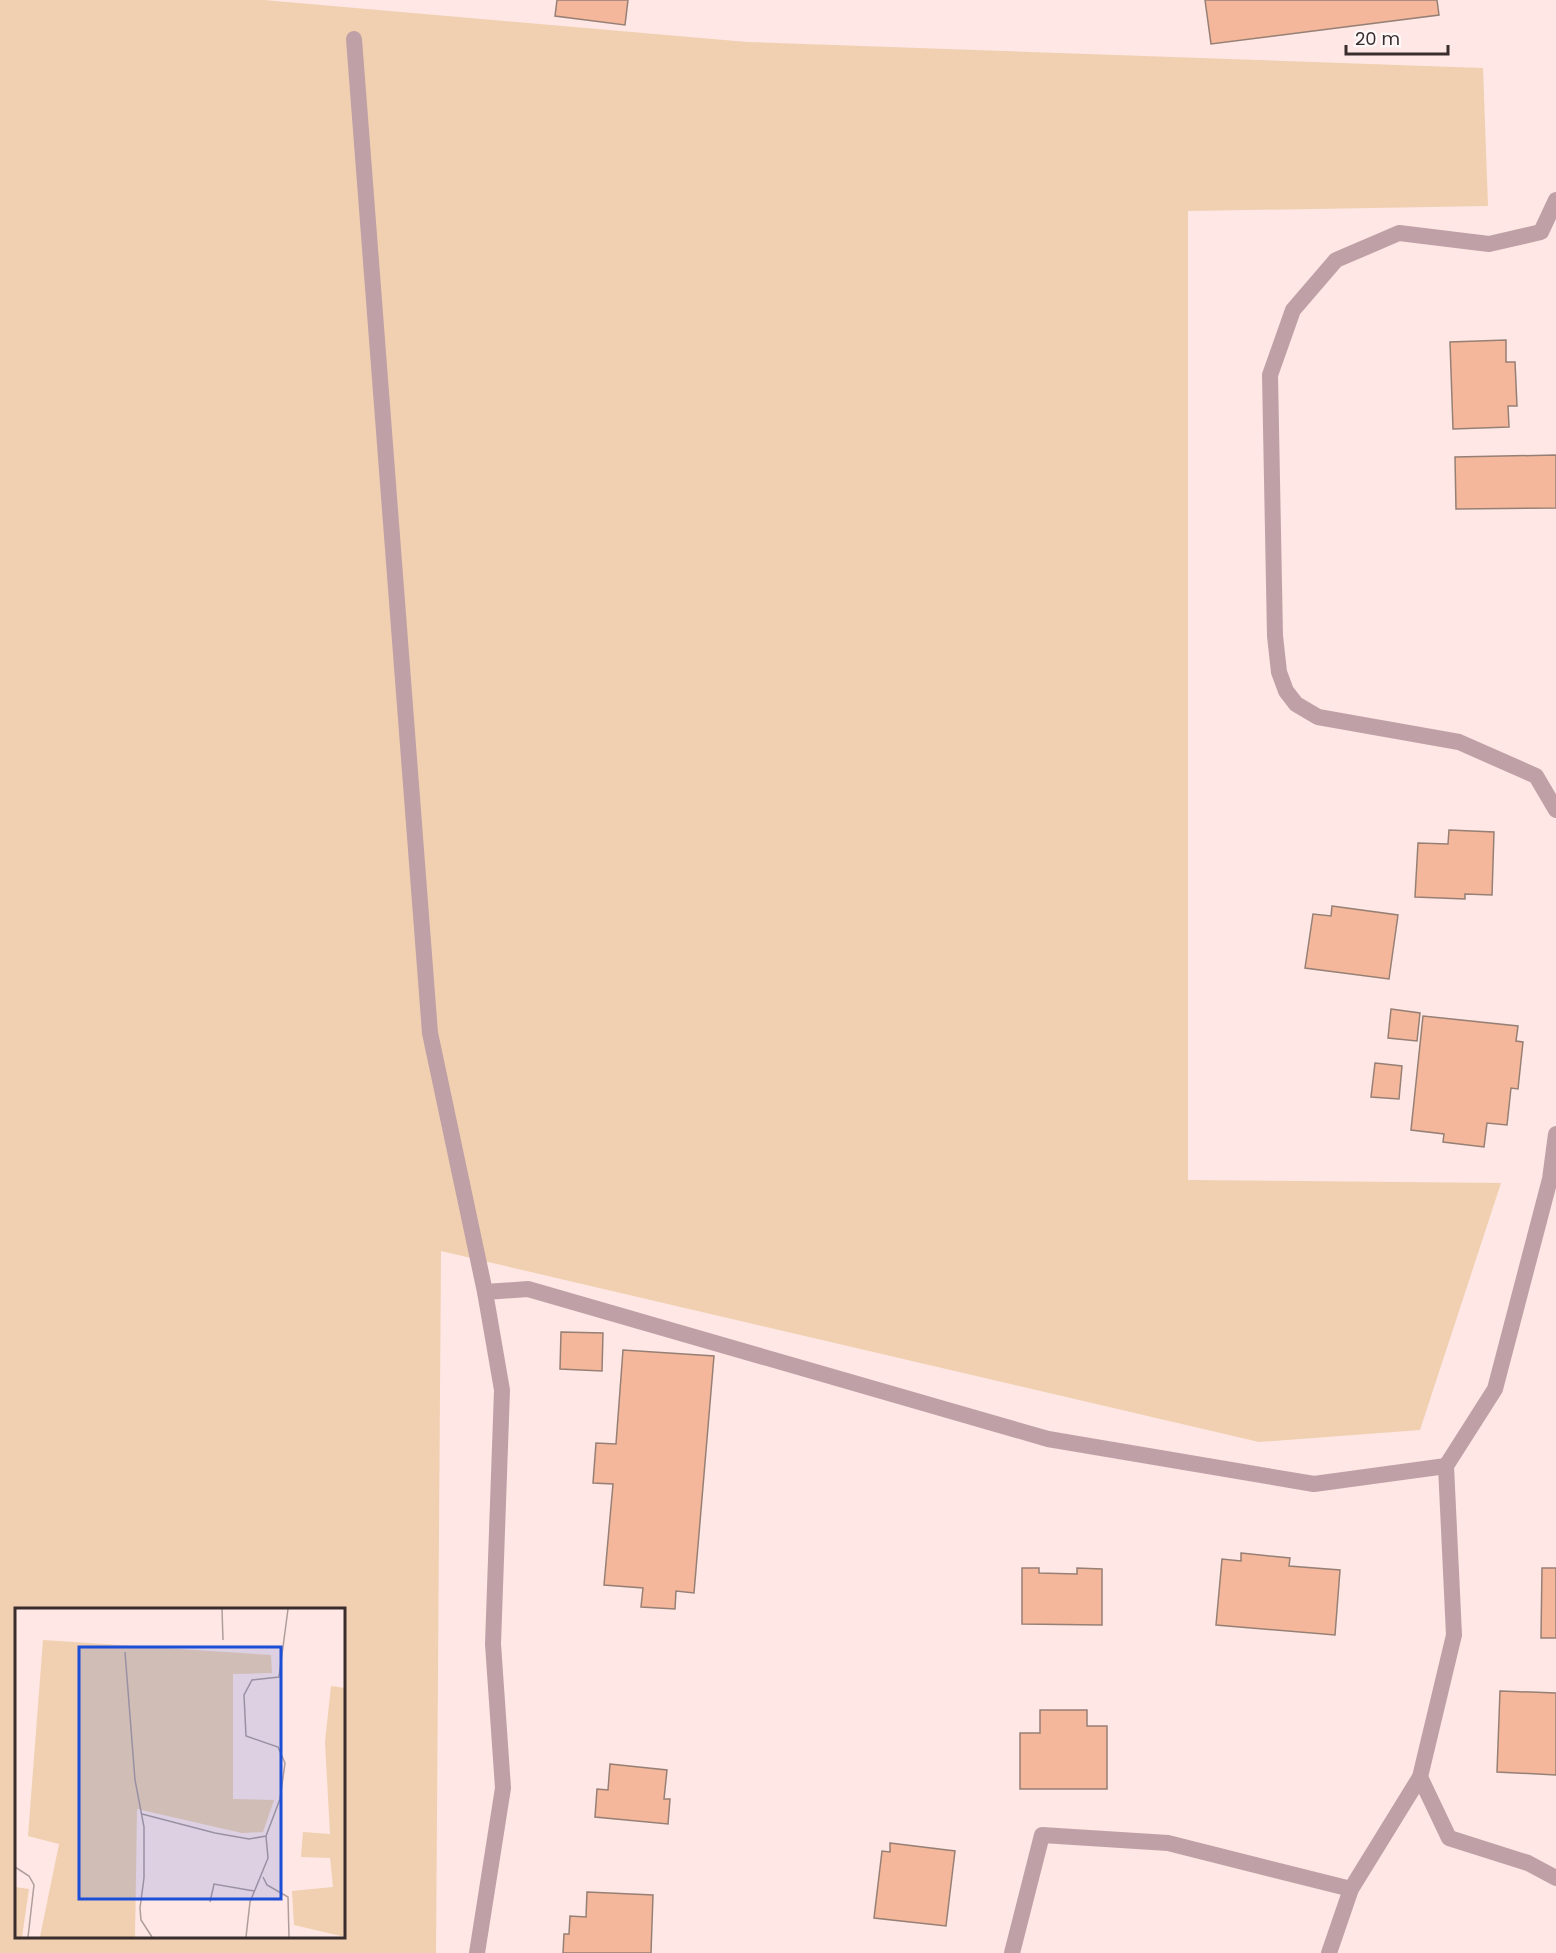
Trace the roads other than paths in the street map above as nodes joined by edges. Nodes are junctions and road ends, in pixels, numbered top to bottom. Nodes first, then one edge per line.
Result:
1 (354, 39) dead end
2 (1556, 200) edge
3 (1556, 810) edge
4 (1556, 1134) edge
5 (485, 1292) junction
6 (1446, 1466) junction
7 (1420, 1777) junction
8 (1556, 1878) edge
9 (1351, 1889) junction
10 (477, 1953) edge
11 (1012, 1953) edge
12 (1329, 1953) edge

1 - 5 street
2 - 3 street
4 - 6 street
5 - 6 street
5 - 10 street
6 - 7 street
7 - 8 street
7 - 9 street
9 - 11 street
9 - 12 street

